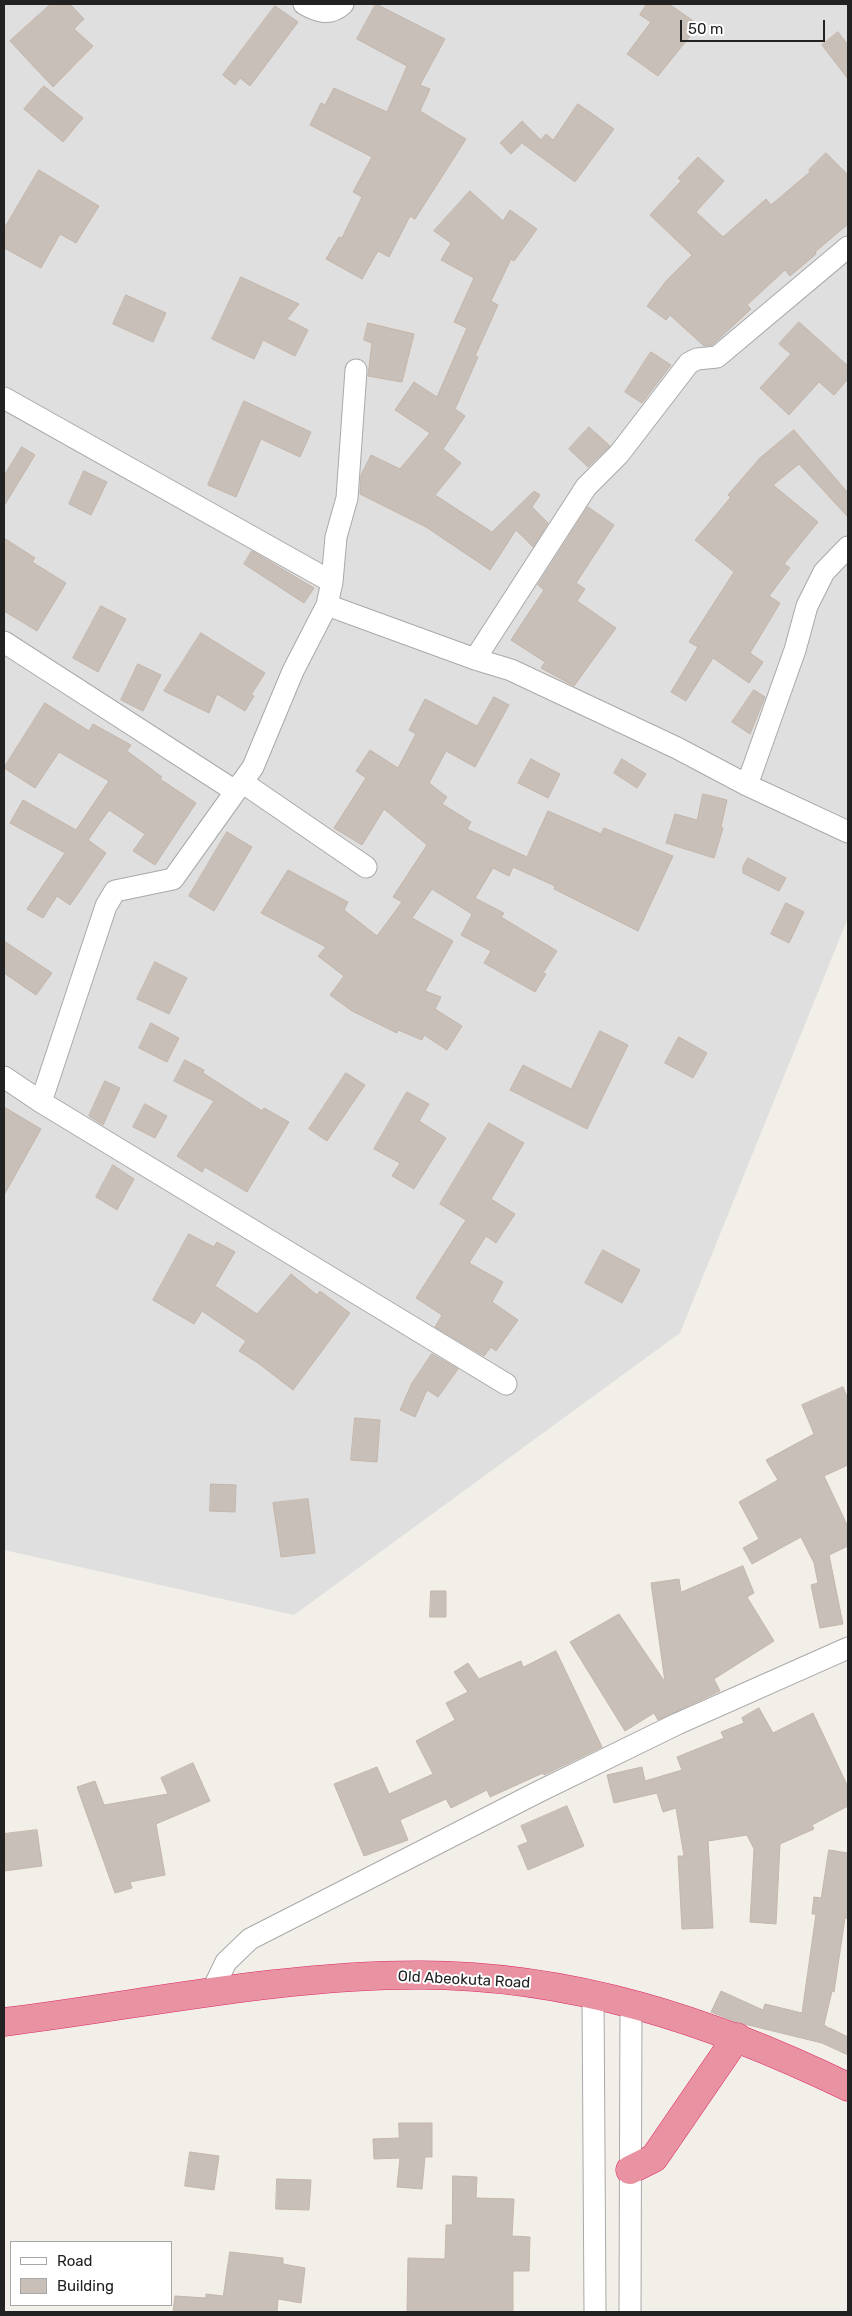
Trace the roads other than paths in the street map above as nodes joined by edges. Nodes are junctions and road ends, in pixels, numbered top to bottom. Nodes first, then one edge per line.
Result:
1 (304, 4) edge
2 (343, 4) edge
3 (848, 247) edge
4 (356, 370) dead end
5 (4, 398) edge
6 (848, 547) edge
7 (332, 582) junction
8 (327, 605) junction
9 (4, 642) edge
10 (475, 659) junction
11 (747, 785) junction
12 (239, 787) junction
13 (848, 832) edge
14 (366, 867) dead end
15 (4, 1077) edge
16 (42, 1102) junction
17 (506, 1384) dead end
18 (848, 1648) edge
19 (211, 1993) junction
20 (593, 1993) junction
21 (631, 2004) junction
22 (4, 2022) edge
23 (737, 2037) junction
24 (848, 2087) edge
25 (593, 2165) junction
26 (630, 2170) junction
27 (595, 2312) edge
28 (630, 2312) edge

1 - 2 street
3 - 10 street
4 - 7 street
5 - 7 street
6 - 11 street
7 - 8 street
8 - 10 street
8 - 12 street
9 - 12 street
10 - 11 street
11 - 13 street
12 - 14 street
12 - 16 street
15 - 16 street
16 - 17 street
18 - 19 street
19 - 20 highway, Old Abeokuta Road
19 - 22 highway, Old Abeokuta Road
20 - 21 highway, Old Abeokuta Road
20 - 25 street
21 - 23 highway, Old Abeokuta Road
21 - 26 street
23 - 24 highway, Old Abeokuta Road
23 - 26 highway
25 - 26 street
25 - 27 street
26 - 28 street

